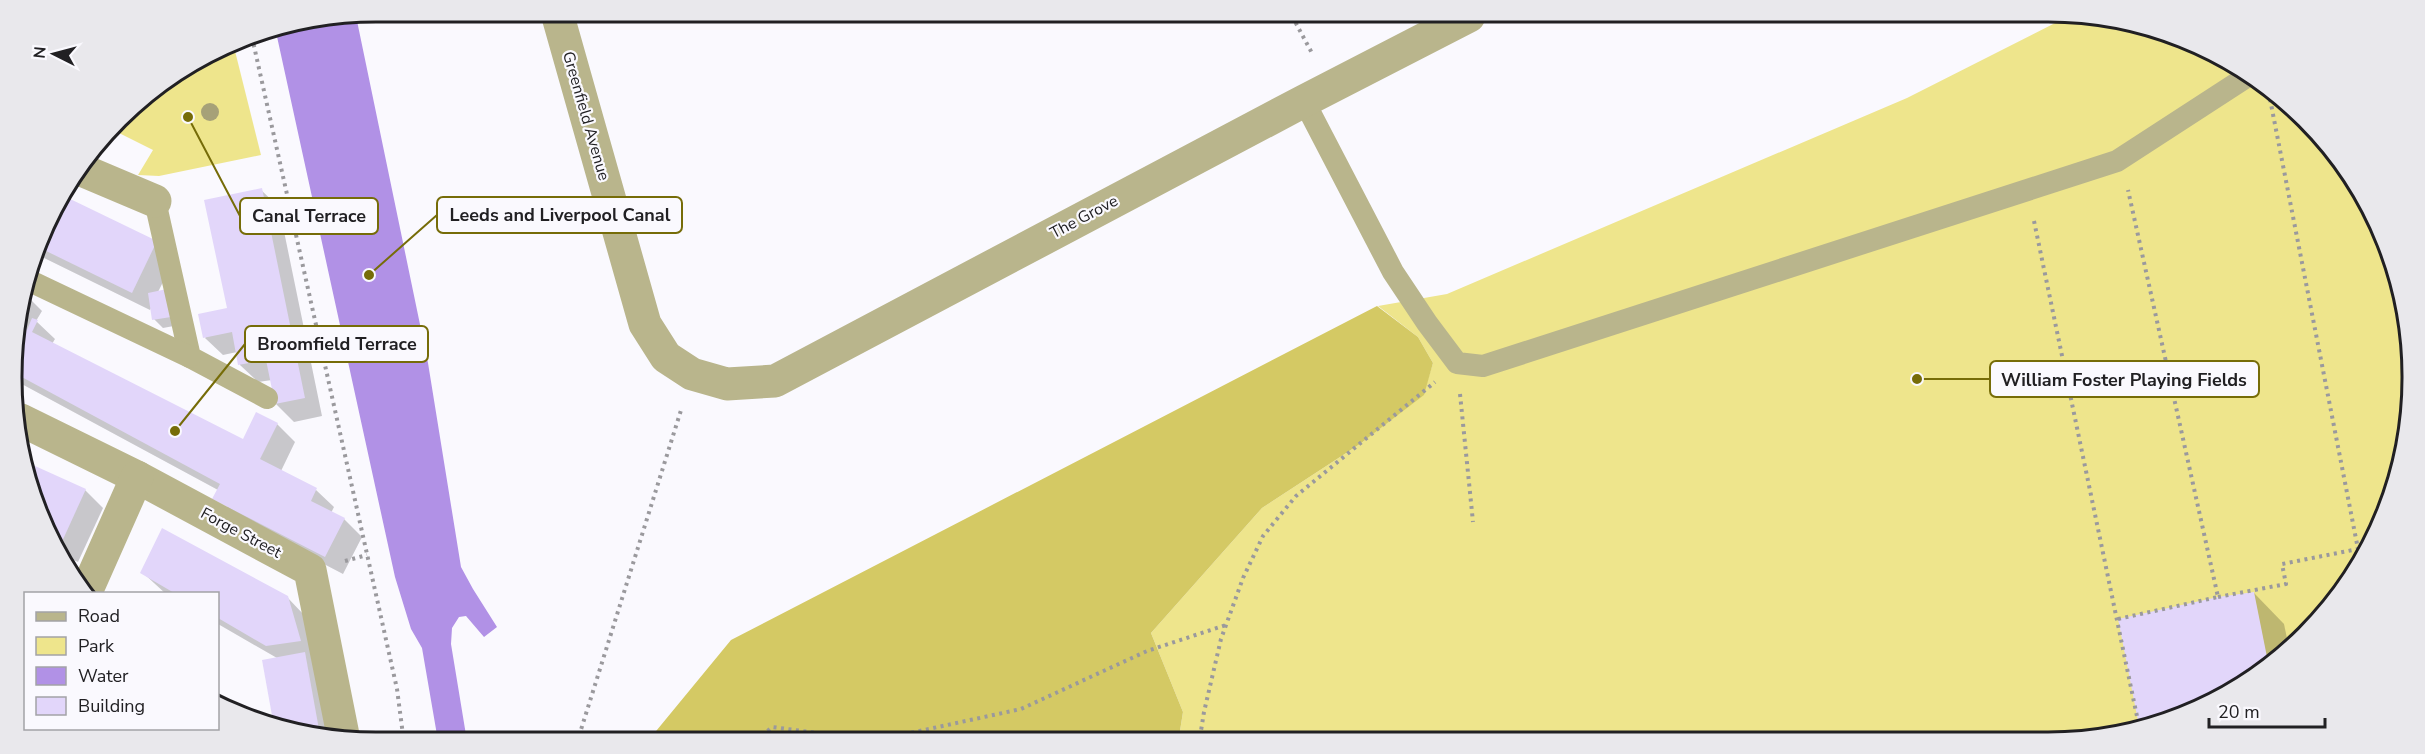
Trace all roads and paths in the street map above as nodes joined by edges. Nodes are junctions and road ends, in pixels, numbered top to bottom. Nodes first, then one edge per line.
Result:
1 (560, 23) edge
2 (1294, 23) edge
3 (1455, 23) edge
4 (254, 44) edge
5 (2242, 80) edge
6 (1318, 94) junction
7 (2270, 101) edge
8 (88, 172) edge
9 (2125, 181) dead end
10 (2028, 190) junction
11 (155, 201) joint
12 (35, 284) edge
13 (190, 357) junction
14 (1457, 363) junction
15 (692, 374) junction
16 (267, 398) dead end
17 (26, 422) edge
18 (137, 477) junction
19 (1473, 522) dead end
20 (2358, 549) edge
21 (2358, 549) edge
22 (89, 584) edge
23 (2218, 597) junction
24 (2118, 619) junction
25 (1227, 625) junction
26 (2138, 720) edge
27 (343, 730) edge
28 (403, 732) edge
29 (580, 732) edge
30 (767, 732) edge
31 (806, 732) edge
32 (915, 732) edge
33 (1201, 732) edge

1 - 15 street, Greenfield Avenue
2 - 6 path
3 - 6 street, The Grove
4 - 28 path
5 - 10 lane
6 - 14 lane
6 - 15 street, The Grove
7 - 21 path
8 - 11 street
9 - 23 path
10 - 14 lane
10 - 24 path
11 - 13 lane
12 - 13 lane
13 - 16 lane
14 - 19 path
14 - 25 path
15 - 29 path
17 - 18 street, Forge Street
18 - 22 street
18 - 27 street, Forge Street
20 - 23 path
23 - 24 path
24 - 26 path
25 - 32 path
25 - 33 path
30 - 31 path

